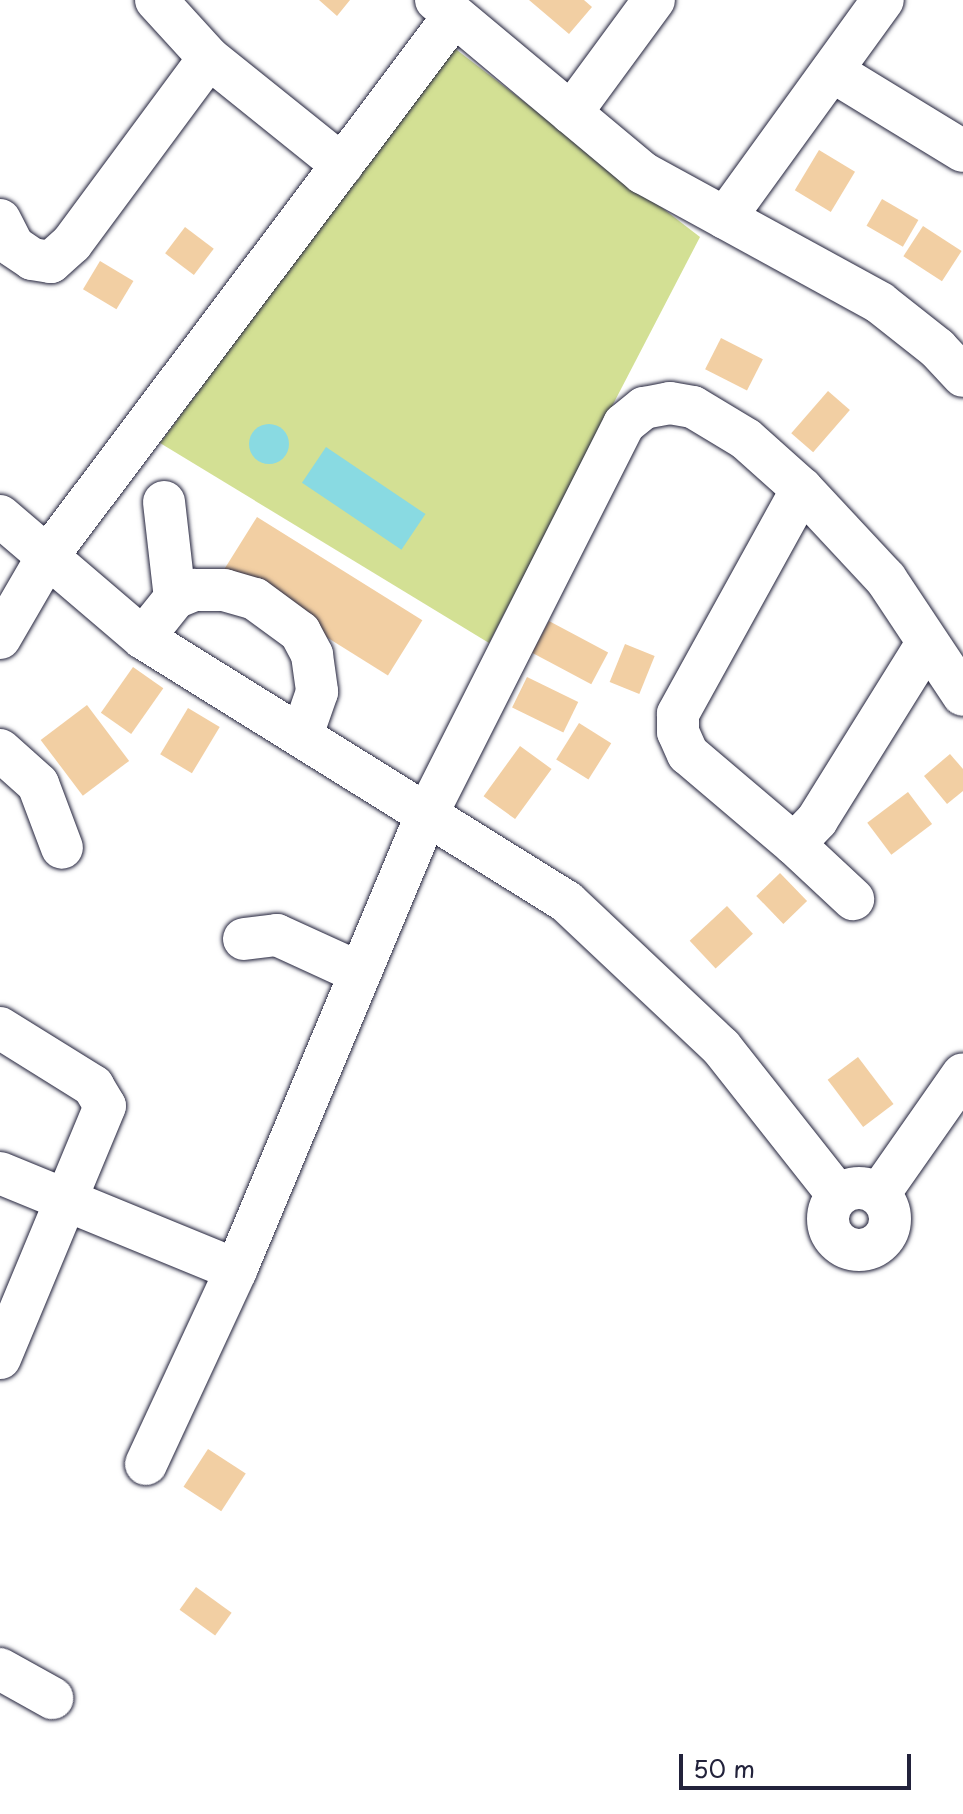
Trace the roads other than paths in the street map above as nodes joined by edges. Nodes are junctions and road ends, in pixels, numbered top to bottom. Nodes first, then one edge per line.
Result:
1 (156, 0) edge
2 (654, 0) edge
3 (883, 0) edge
4 (445, 8) edge
5 (209, 58) junction
6 (832, 71) junction
7 (571, 113) junction
8 (963, 151) edge
9 (342, 165) junction
10 (725, 218) junction
11 (0, 220) edge
12 (963, 376) edge
13 (802, 489) junction
14 (164, 502) dead end
15 (0, 516) edge
16 (47, 557) junction
17 (175, 598) junction
18 (0, 638) edge
19 (143, 638) junction
20 (926, 645) junction
21 (963, 695) edge
22 (302, 735) junction
23 (0, 750) edge
24 (427, 814) junction
25 (794, 844) junction
26 (62, 848) dead end
27 (853, 899) dead end
28 (244, 939) dead end
29 (360, 973) junction
30 (0, 1028) edge
31 (963, 1074) edge
32 (0, 1173) edge
33 (837, 1194) junction
34 (879, 1194) junction
35 (69, 1202) junction
36 (236, 1270) junction
37 (0, 1358) edge
38 (146, 1464) dead end
39 (0, 1669) edge
40 (52, 1698) dead end

1 - 5 street
2 - 7 street
3 - 6 street
4 - 7 street
4 - 9 street
5 - 9 street
5 - 11 street
6 - 8 street
6 - 10 street
7 - 10 street
9 - 16 street
10 - 12 street
13 - 20 street
13 - 24 street
13 - 25 street
14 - 17 street
15 - 16 street
16 - 18 street
16 - 19 street
17 - 19 street
17 - 22 street
19 - 22 street
20 - 21 street
20 - 25 street
22 - 24 street
23 - 26 street
24 - 29 street
24 - 33 street
25 - 27 street
28 - 29 street
29 - 36 street
30 - 35 street
31 - 34 street
32 - 35 street
33 - 34 street
33 - 34 street
35 - 36 street
35 - 37 street
36 - 38 street
39 - 40 street

